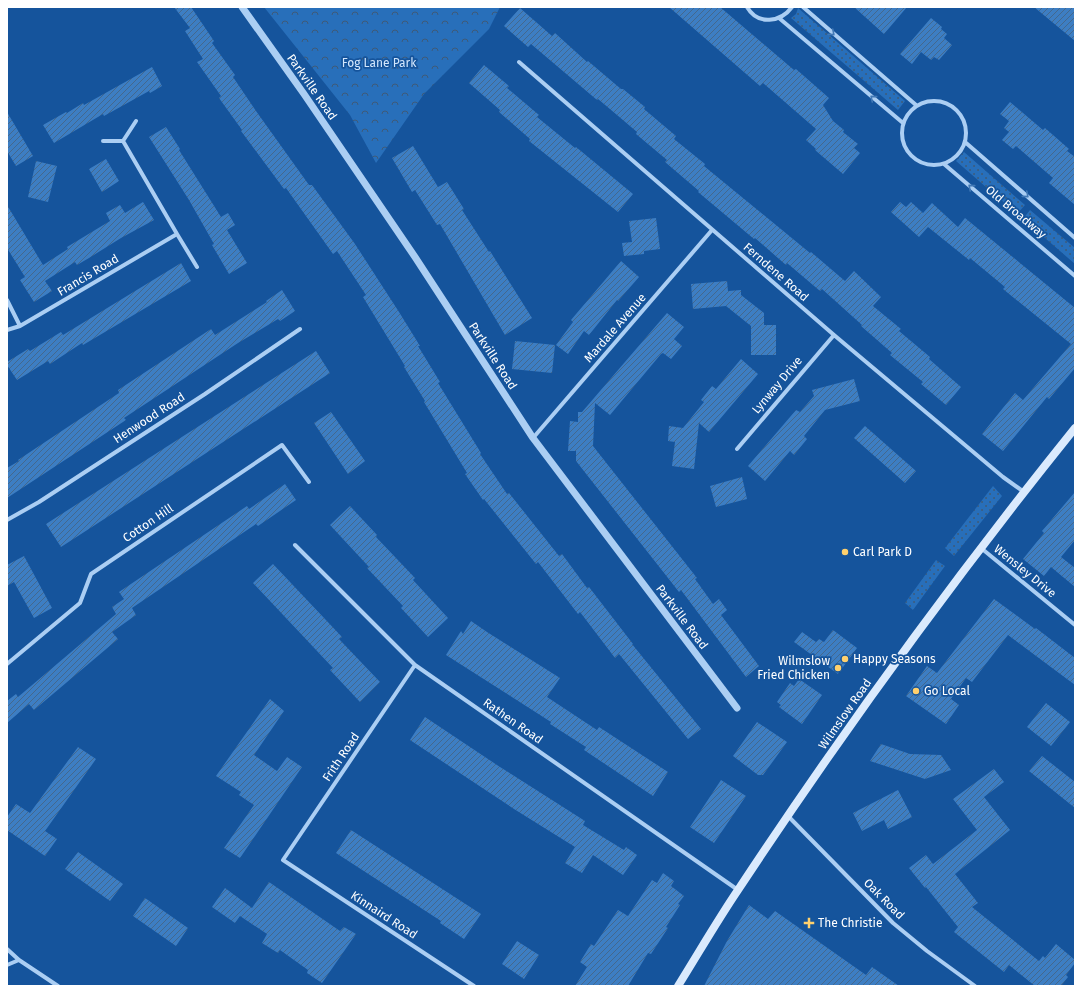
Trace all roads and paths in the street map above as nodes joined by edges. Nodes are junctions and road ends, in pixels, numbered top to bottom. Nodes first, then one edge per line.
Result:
1 (242, 7) edge
2 (747, 7) edge
3 (792, 7) edge
4 (803, 7) edge
5 (779, 18) junction
6 (520, 62) dead end
7 (916, 105) junction
8 (136, 121) dead end
9 (902, 123) junction
10 (103, 141) dead end
11 (123, 141) junction
12 (965, 142) junction
13 (944, 164) junction
14 (712, 230) junction
15 (177, 234) junction
16 (1075, 238) edge
17 (197, 268) dead end
18 (1075, 276) edge
19 (7, 300) edge
20 (20, 326) junction
21 (300, 329) dead end
22 (7, 330) edge
23 (834, 335) junction
24 (1075, 428) edge
25 (533, 438) junction
26 (737, 449) dead end
27 (309, 482) dead end
28 (1024, 492) junction
29 (7, 520) edge
30 (295, 545) dead end
31 (982, 548) junction
32 (1075, 625) edge
33 (7, 664) edge
34 (415, 665) junction
35 (737, 708) dead end
36 (788, 816) junction
37 (283, 860) joint
38 (738, 890) junction
39 (7, 949) edge
40 (19, 960) junction
41 (7, 965) edge
42 (58, 986) edge
43 (474, 986) edge
44 (678, 986) edge
45 (975, 986) edge

1 - 25 street, Parkville Road
2 - 5 street
3 - 5 street
4 -> 7 street
9 -> 5 street
6 - 14 street, Ferndene Road
7 - 9 street
7 - 12 street
8 - 11 street
9 - 13 street
10 - 11 street
11 - 15 street
12 - 13 street
12 -> 16 street, Old Broadway
18 -> 13 street, Old Broadway
14 - 23 street, Ferndene Road
14 - 25 street, Mardale Avenue
15 - 17 street
15 - 20 street, Francis Road
19 - 20 street
20 - 22 street, Francis Road
21 - 29 street, Henwood Road
23 - 26 street, Lynway Drive
23 - 28 street, Ferndene Road
24 - 28 main road, Wilmslow Road
25 - 35 street, Parkville Road
27 - 33 street, Cotton Hill
28 - 31 main road, Wilmslow Road
30 - 34 street, Rathen Road
31 - 32 street, Wensley Drive
31 - 36 main road, Wilmslow Road
34 - 37 street, Frith Road
34 - 38 street, Rathen Road
36 - 38 main road, Wilmslow Road
36 - 45 street, Oak Road
37 - 43 street, Kinnaird Road
38 - 44 main road, Wilmslow Road
39 - 40 street
40 - 41 street
40 - 42 street

